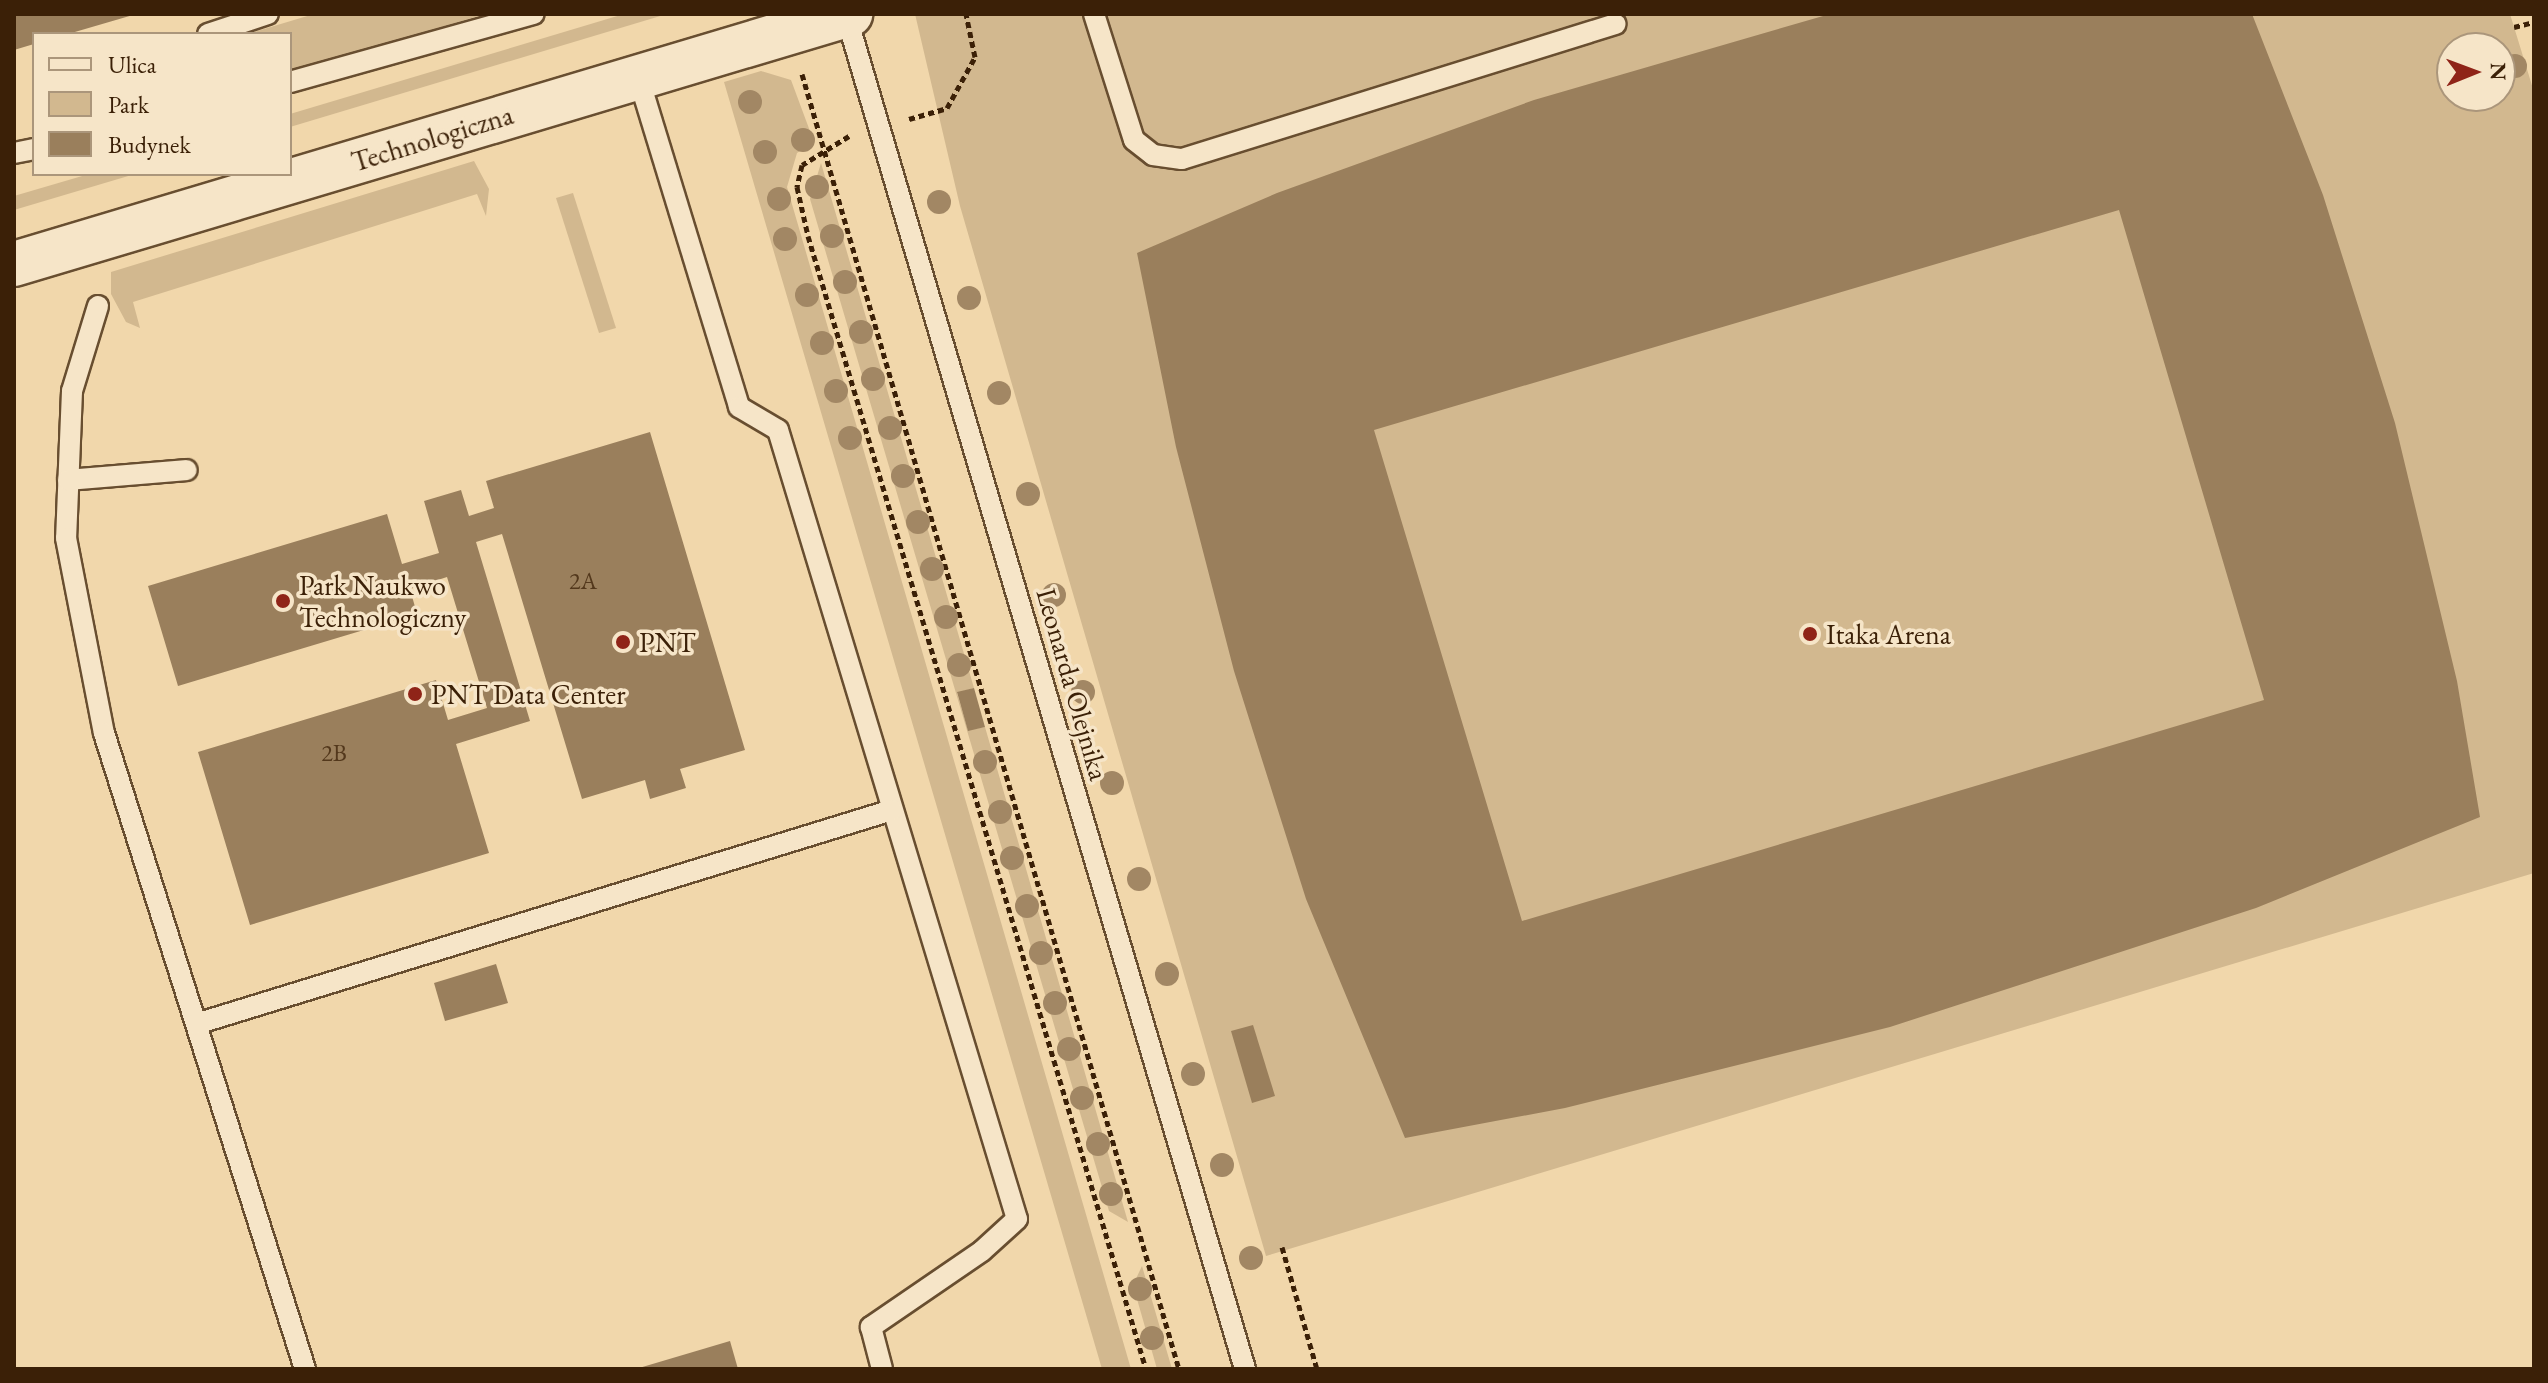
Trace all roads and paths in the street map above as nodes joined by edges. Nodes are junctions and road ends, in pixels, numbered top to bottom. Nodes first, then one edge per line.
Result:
1 (268, 14) edge
2 (534, 14) edge
3 (1094, 14) edge
4 (848, 15) edge
5 (966, 15) edge
6 (2534, 22) edge
7 (1615, 24) dead end
8 (2514, 27) dead end
9 (214, 32) edge
10 (797, 58) dead end
11 (638, 76) junction
12 (292, 81) edge
13 (899, 121) dead end
14 (857, 134) dead end
15 (823, 148) junction
16 (14, 264) edge
17 (98, 306) dead end
18 (187, 470) dead end
19 (68, 480) junction
20 (892, 810) junction
21 (196, 1024) junction
22 (1282, 1247) dead end
23 (305, 1369) edge
24 (882, 1369) edge
25 (1146, 1369) edge
26 (1179, 1369) edge
27 (1245, 1369) edge
28 (1317, 1369) edge

1 - 9 lane
2 - 12 lane
3 - 7 lane
4 - 11 street, Technologiczna
4 - 27 lane, Leonarda Olejnika
5 - 13 path
6 - 8 path
10 - 15 path
11 - 16 street, Technologiczna
11 - 20 lane
14 - 15 path
15 - 25 path
15 - 26 path
17 - 19 lane
18 - 19 lane
19 - 21 lane
20 - 21 lane
20 - 24 lane
21 - 23 lane
22 - 28 path

